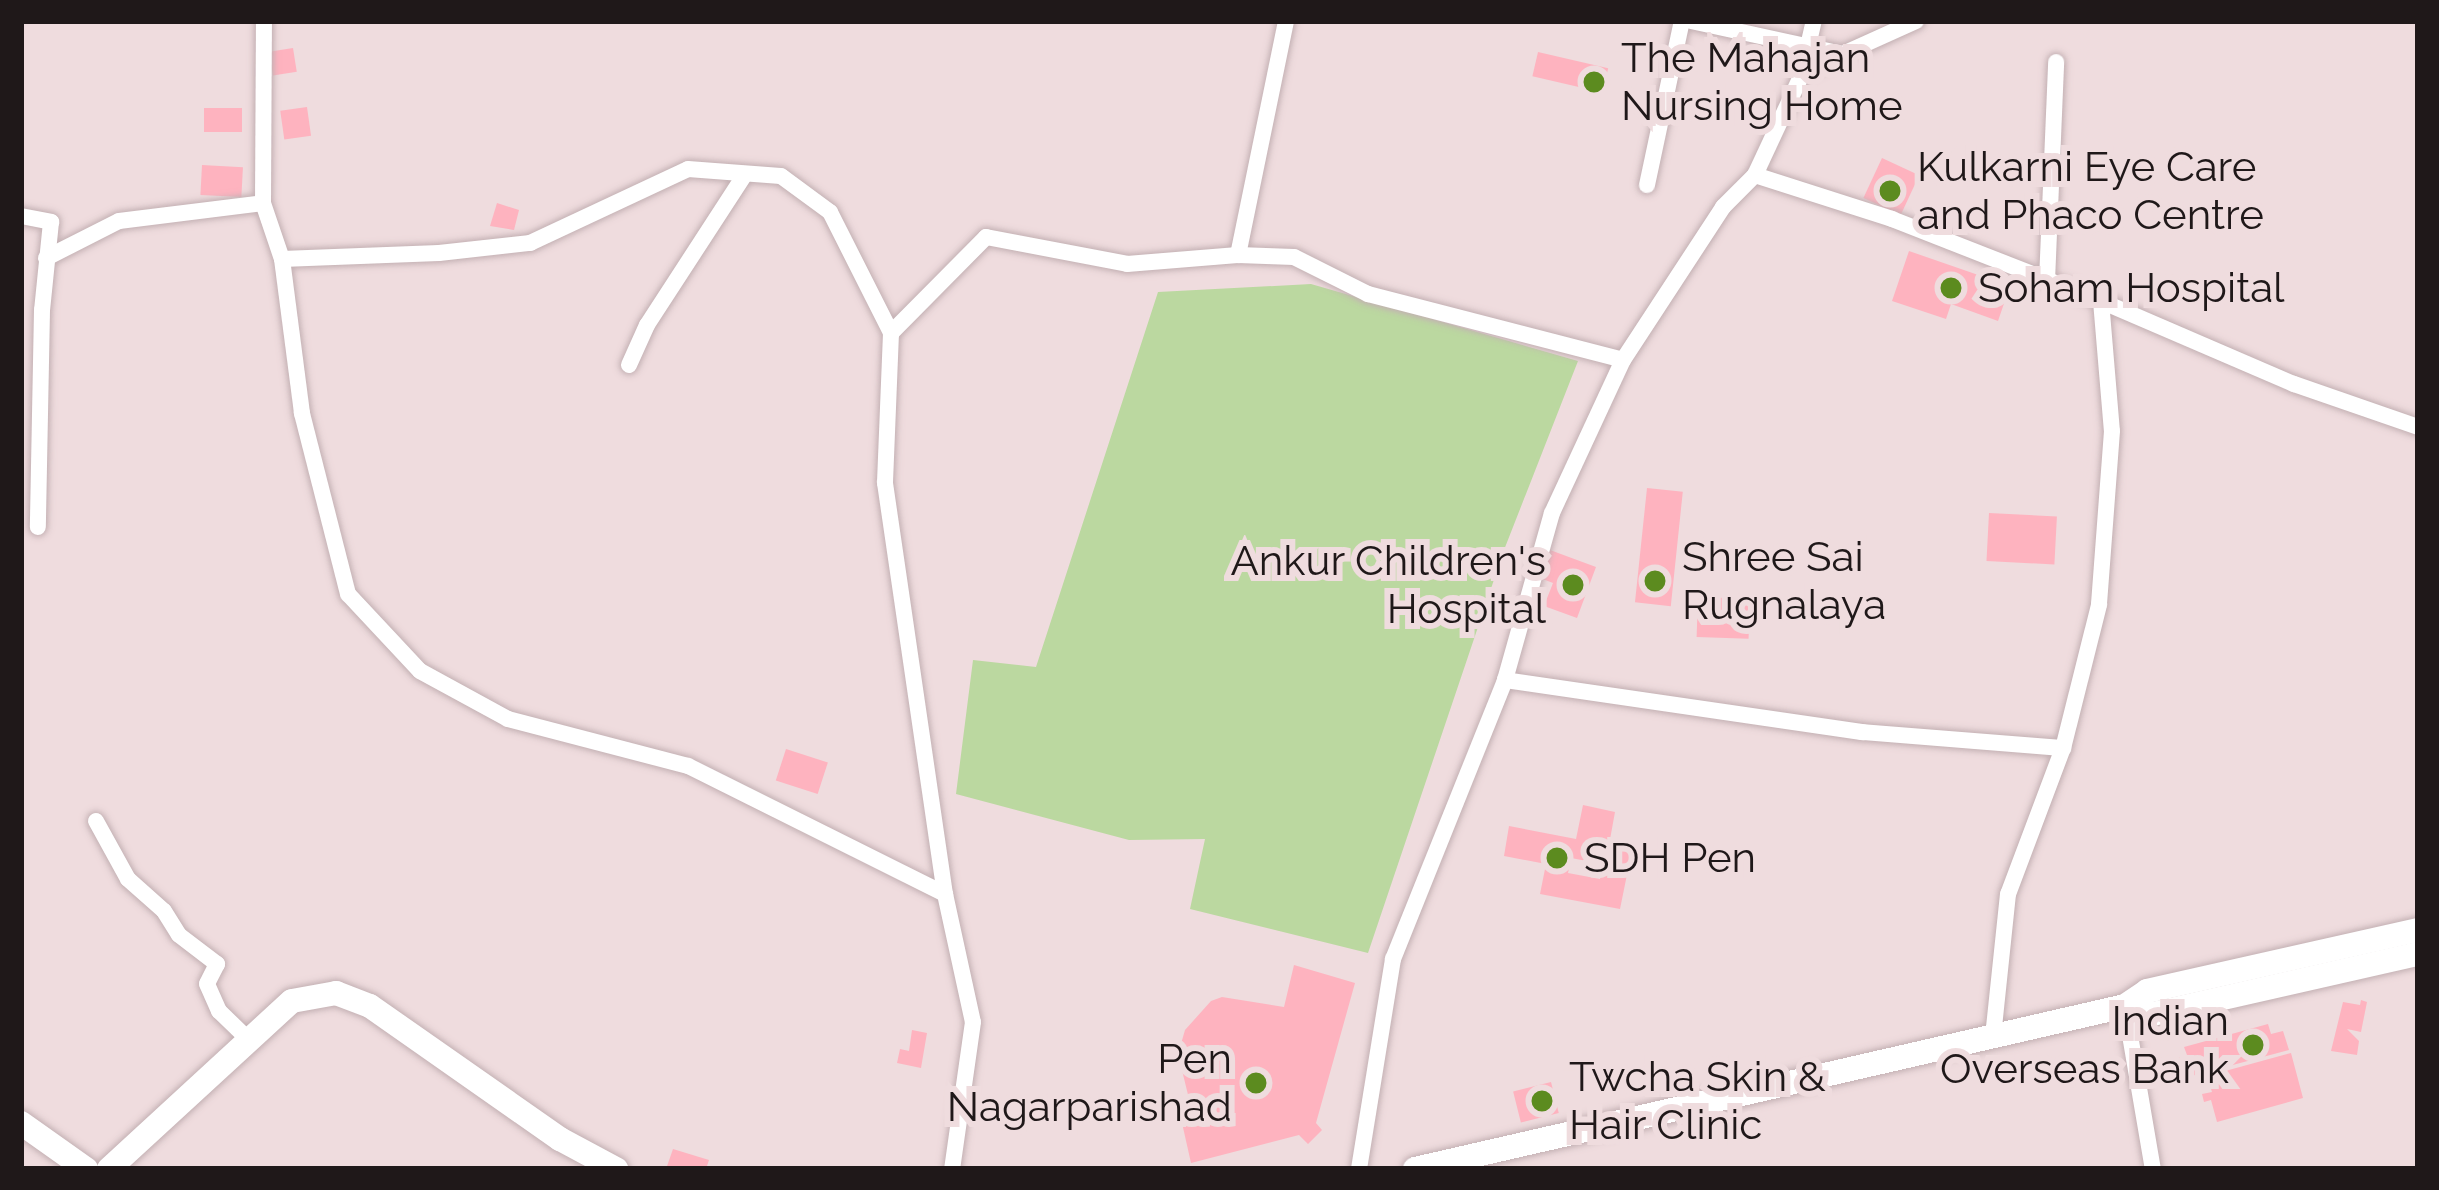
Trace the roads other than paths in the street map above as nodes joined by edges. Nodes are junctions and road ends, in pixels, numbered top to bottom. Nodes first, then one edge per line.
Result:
1 (264, 21) edge
2 (1286, 21) edge
3 (1686, 21) edge
4 (1814, 21) edge
5 (1916, 21) edge
6 (1808, 49) junction
7 (1843, 54) junction
8 (2056, 62) dead end
9 (1803, 72) junction
10 (745, 174) junction
11 (1755, 175) junction
12 (1647, 185) dead end
13 (263, 203) junction
14 (21, 216) edge
15 (1238, 255) junction
16 (46, 258) junction
17 (282, 259) junction
18 (2048, 280) junction
19 (2101, 301) junction
20 (891, 333) junction
21 (1623, 360) junction
22 (629, 364) dead end
23 (2418, 427) edge
24 (38, 527) dead end
25 (1505, 680) junction
26 (2062, 748) junction
27 (96, 820) dead end
28 (945, 894) junction
29 (2418, 930) edge
30 (2418, 954) edge
31 (2125, 1006) junction
32 (1993, 1036) junction
33 (249, 1040) junction
34 (21, 1123) edge
35 (118, 1167) edge
36 (86, 1169) edge
37 (616, 1169) edge
38 (952, 1169) edge
39 (1359, 1169) edge
40 (1414, 1169) edge
41 (2153, 1169) edge

1 - 13 street
2 - 15 street
3 - 6 street
3 - 12 street
4 - 6 street
5 - 7 street
6 - 7 street
6 - 9 street
7 - 9 street
8 - 18 street
9 - 11 street
10 - 17 street
10 - 20 street
10 - 22 street
11 - 18 street
11 - 21 street
13 - 16 street
13 - 17 street
14 - 16 street
15 - 20 street
15 - 21 street
16 - 24 street
17 - 28 street
18 - 19 street
19 - 23 street
19 - 26 street
20 - 28 street
21 - 25 street
25 - 26 street
25 - 39 street
26 - 32 street
27 - 33 street
28 - 38 street
29 - 31 main road
30 - 31 main road
31 - 32 main road
31 - 41 street
32 - 40 main road
33 - 35 main road
33 - 37 main road
34 - 36 main road

